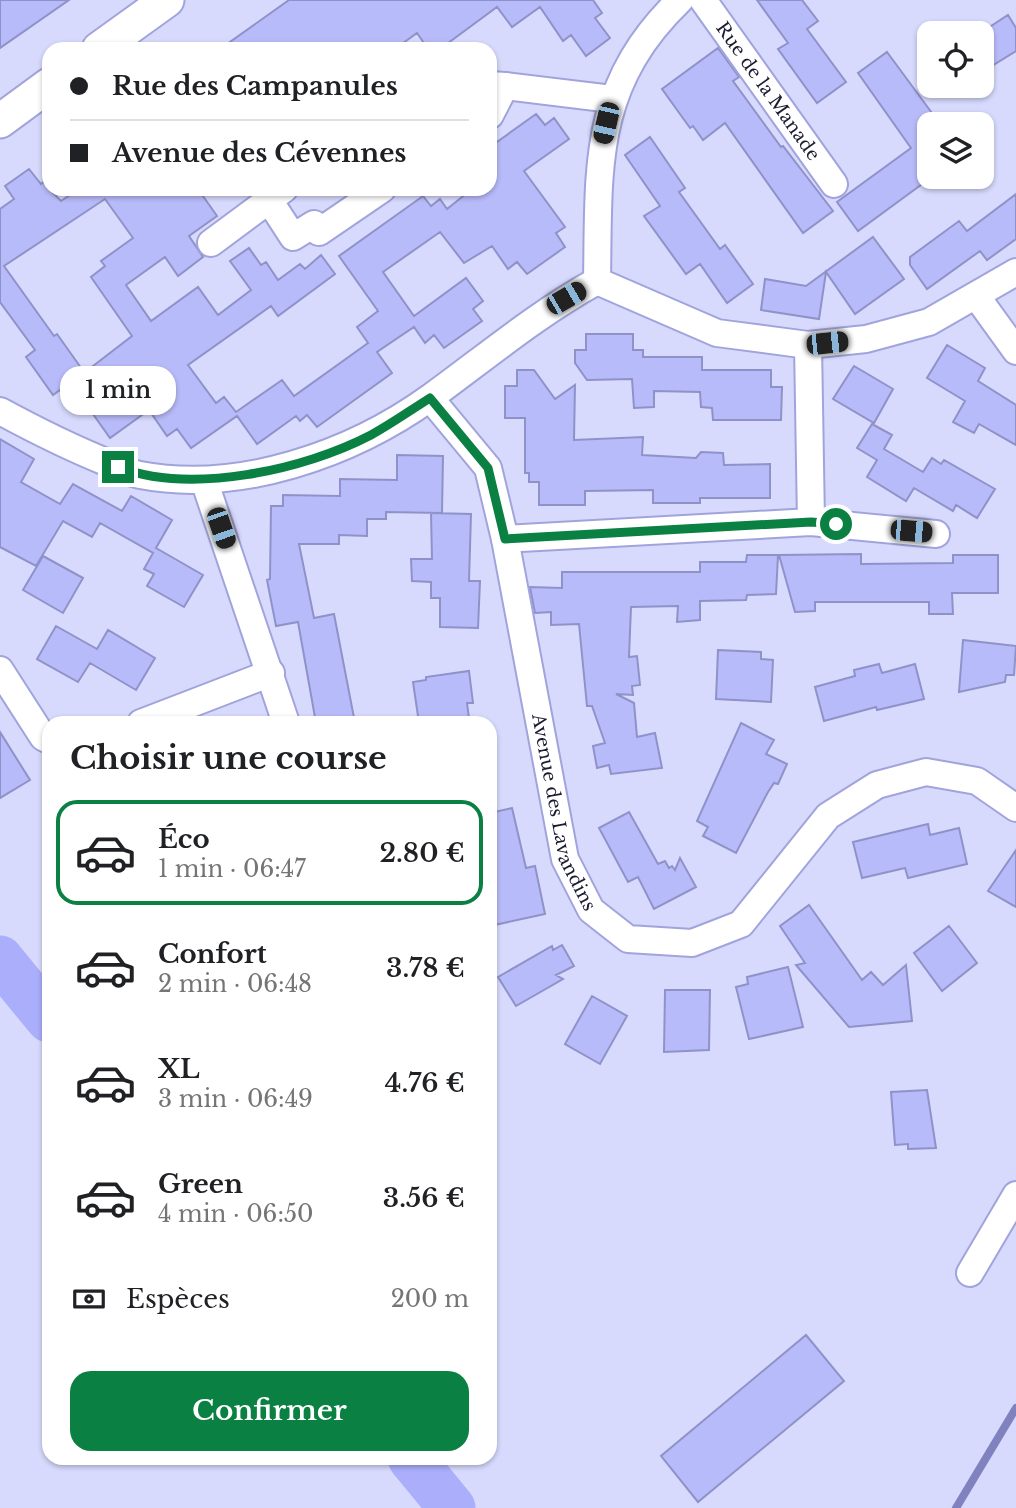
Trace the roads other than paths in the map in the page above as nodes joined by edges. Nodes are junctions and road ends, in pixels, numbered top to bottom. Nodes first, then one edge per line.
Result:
1 (680, 0) edge
2 (703, 0) edge
3 (153, 4) edge
4 (653, 10) edge
5 (107, 42) edge
6 (498, 85) edge
7 (42, 90) edge
8 (612, 99) junction
9 (0, 121) edge
10 (834, 184) dead end
11 (274, 196) edge
12 (278, 196) edge
13 (372, 196) edge
14 (211, 243) dead end
15 (1016, 272) edge
16 (597, 281) junction
17 (977, 297) junction
18 (808, 345) junction
19 (1016, 351) edge
20 (430, 398) junction
21 (0, 411) edge
22 (204, 480) junction
23 (811, 522) junction
24 (936, 534) dead end
25 (505, 539) junction
26 (0, 670) edge
27 (271, 673) junction
28 (159, 716) edge
29 (284, 716) edge
30 (42, 735) edge
31 (1016, 808) edge
32 (1016, 1195) edge
33 (970, 1273) dead end

1 - 4 street
2 - 10 street, Rue de la Manade
3 - 5 street
4 - 8 street
6 - 8 street
7 - 9 street
8 - 16 street
11 - 14 street
12 - 13 street
15 - 17 street
16 - 18 street
16 - 20 street
17 - 18 street
17 - 19 street
18 - 23 street
20 - 22 street
20 - 25 street, Avenue des Lavandins
21 - 22 street
22 - 27 street
23 - 24 street
23 - 25 street
25 - 31 street, Avenue des Lavandins
26 - 30 street
27 - 28 street
27 - 29 street
32 - 33 street

